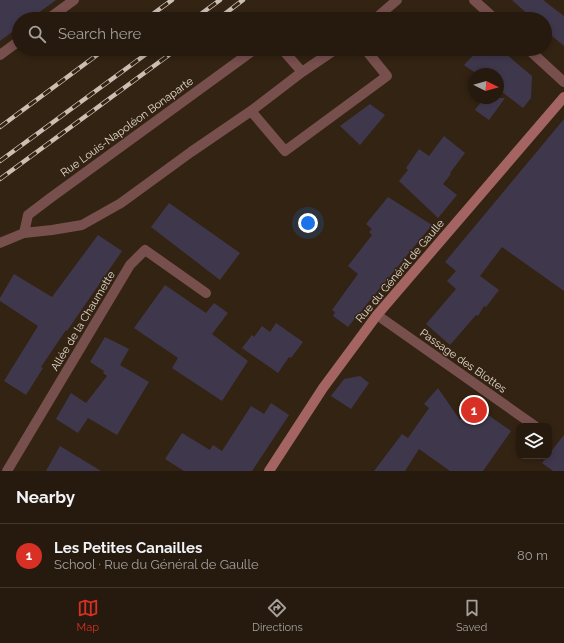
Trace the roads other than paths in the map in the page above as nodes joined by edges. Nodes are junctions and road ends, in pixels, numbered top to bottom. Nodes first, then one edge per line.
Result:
1 (74, 0) edge
2 (397, 0) edge
3 (474, 0) edge
4 (58, 12) edge
5 (383, 12) edge
6 (487, 12) edge
7 (12, 46) edge
8 (0, 55) edge
9 (244, 56) edge
10 (288, 56) edge
11 (326, 56) edge
12 (370, 56) edge
13 (536, 56) edge
14 (302, 72) junction
15 (564, 82) edge
16 (564, 98) edge
17 (251, 111) junction
18 (24, 233) junction
19 (0, 243) edge
20 (206, 293) dead end
21 (377, 315) junction
22 (531, 423) edge
23 (7, 471) edge
24 (269, 471) edge

1 - 4 street
2 - 5 street
3 - 6 street
7 - 8 street
9 - 18 street, Rue Louis-Napoléon Bonaparte
10 - 14 street
11 - 14 street
12 - 17 street
13 - 15 street
14 - 17 street
16 - 21 street, Rue du Général de Gaulle
17 - 18 street
18 - 19 street
20 - 23 street, Allée de la Chaumette
21 - 22 street, Passage des Blottes
21 - 24 street, Rue du Général de Gaulle

